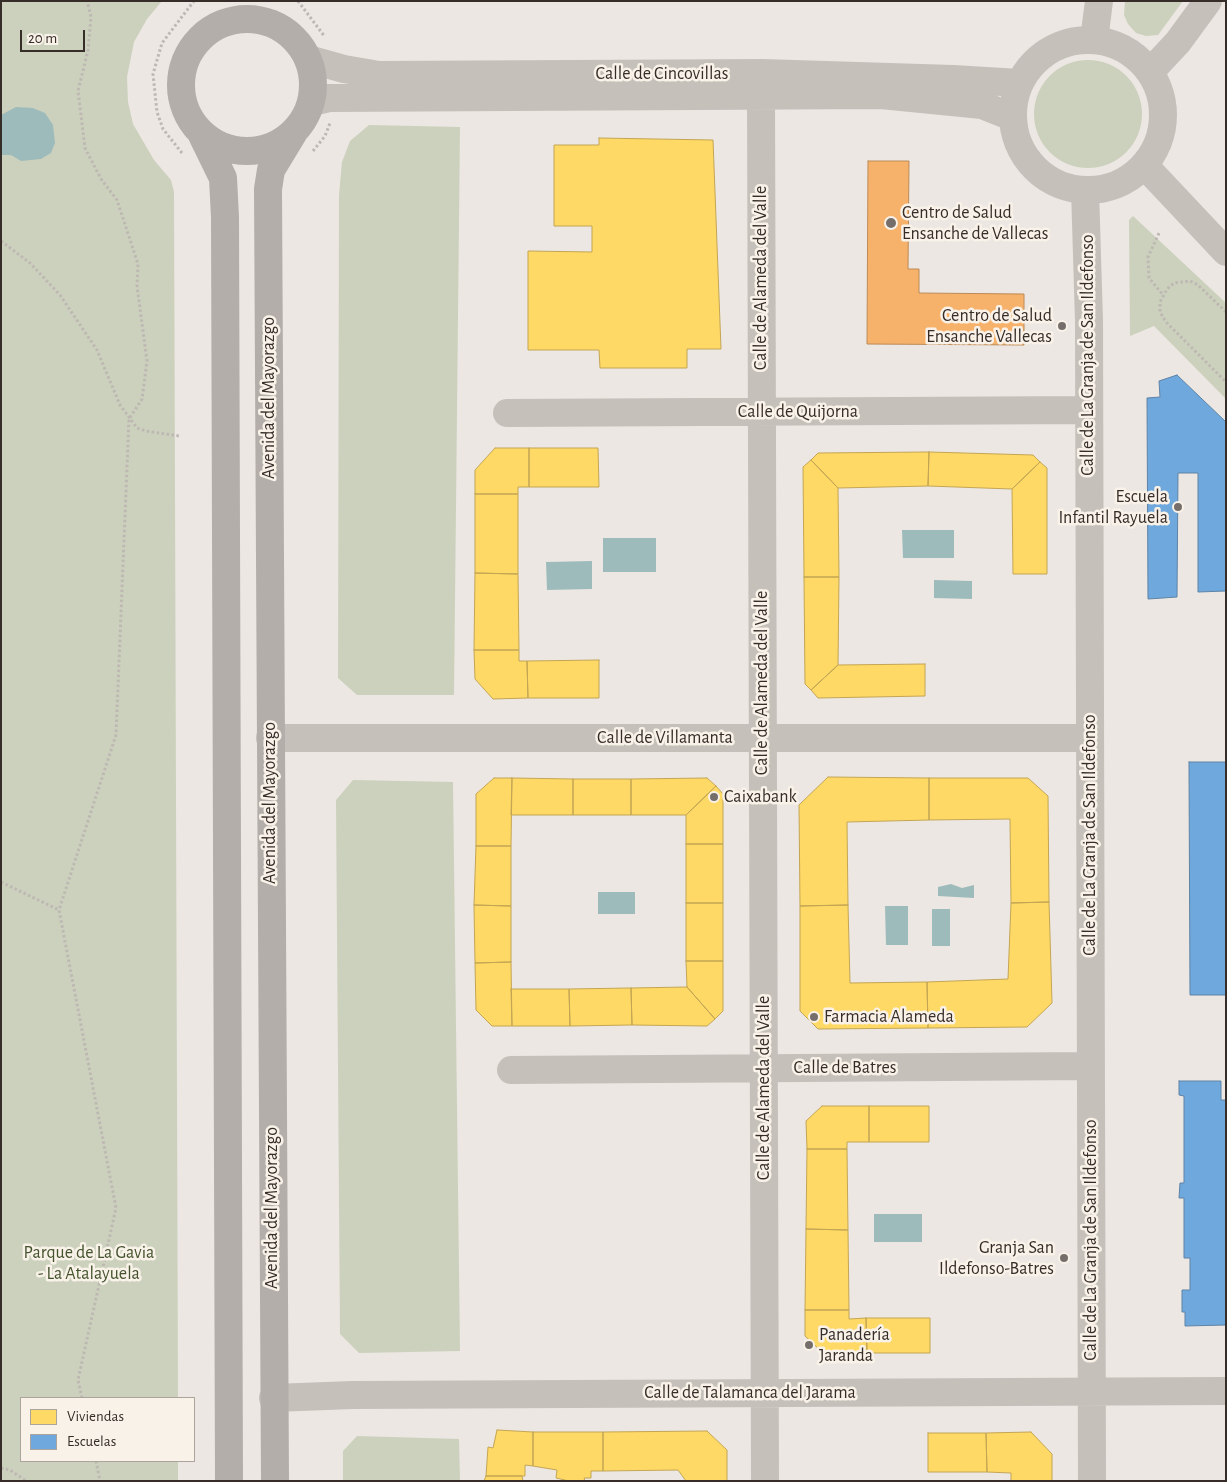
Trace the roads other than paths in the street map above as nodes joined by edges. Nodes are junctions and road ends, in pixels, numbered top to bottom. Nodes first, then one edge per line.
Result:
1 (221, 1) edge
2 (272, 1) edge
3 (1099, 1) edge
4 (1208, 1) edge
5 (210, 30) junction
6 (283, 30) junction
7 (1094, 40) junction
8 (308, 59) junction
9 (1150, 72) junction
10 (1019, 84) junction
11 (761, 95) junction
12 (312, 102) junction
13 (1012, 116) junction
14 (294, 132) junction
15 (202, 135) junction
16 (1145, 166) junction
17 (1085, 190) junction
18 (1226, 252) edge
19 (1089, 410) junction
20 (762, 412) junction
21 (507, 414) dead end
22 (270, 738) junction
23 (763, 738) junction
24 (1090, 738) junction
25 (1090, 1066) junction
26 (763, 1069) junction
27 (511, 1070) dead end
28 (1226, 1391) edge
29 (1092, 1392) junction
30 (764, 1393) junction
31 (274, 1398) junction
32 (229, 1481) edge
33 (275, 1481) edge
34 (764, 1481) edge
35 (1092, 1481) edge

1 - 5 main road
2 - 6 main road
3 - 7 street
4 - 9 street
5 - 6 main road
5 - 15 main road
6 - 8 main road
7 - 9 street
7 - 10 street
8 - 10 street, Calle de Cincovillas
8 - 12 main road
9 - 16 street
10 - 13 street
11 - 12 street, Calle de Cincovillas
11 - 13 street, Calle de Cincovillas
11 - 20 street, Calle de Alameda del Valle
12 - 14 main road
13 - 17 street
14 - 15 main road
14 - 22 main road, Avenida del Mayorazgo
15 - 32 main road
16 - 17 street
16 - 18 street
17 - 19 street, Calle de La Granja de San Ildefonso
19 - 20 street, Calle de Quijorna
19 - 24 street, Calle de La Granja de San Ildefonso
20 - 21 street, Calle de Quijorna
20 - 23 street, Calle de Alameda del Valle
22 - 23 street, Calle de Villamanta
22 - 31 main road, Avenida del Mayorazgo
23 - 24 street, Calle de Villamanta
23 - 26 street, Calle de Alameda del Valle
24 - 25 street, Calle de La Granja de San Ildefonso
25 - 26 street, Calle de Batres
25 - 29 street, Calle de La Granja de San Ildefonso
26 - 27 street, Calle de Batres
26 - 30 street, Calle de Alameda del Valle
28 - 29 street, Calle de Talamanca del Jarama
29 - 30 street, Calle de Talamanca del Jarama
29 - 35 street, Calle de La Granja de San Ildefonso
30 - 31 street, Calle de Talamanca del Jarama
30 - 34 street, Calle de Alameda del Valle
31 - 33 main road, Avenida del Mayorazgo

